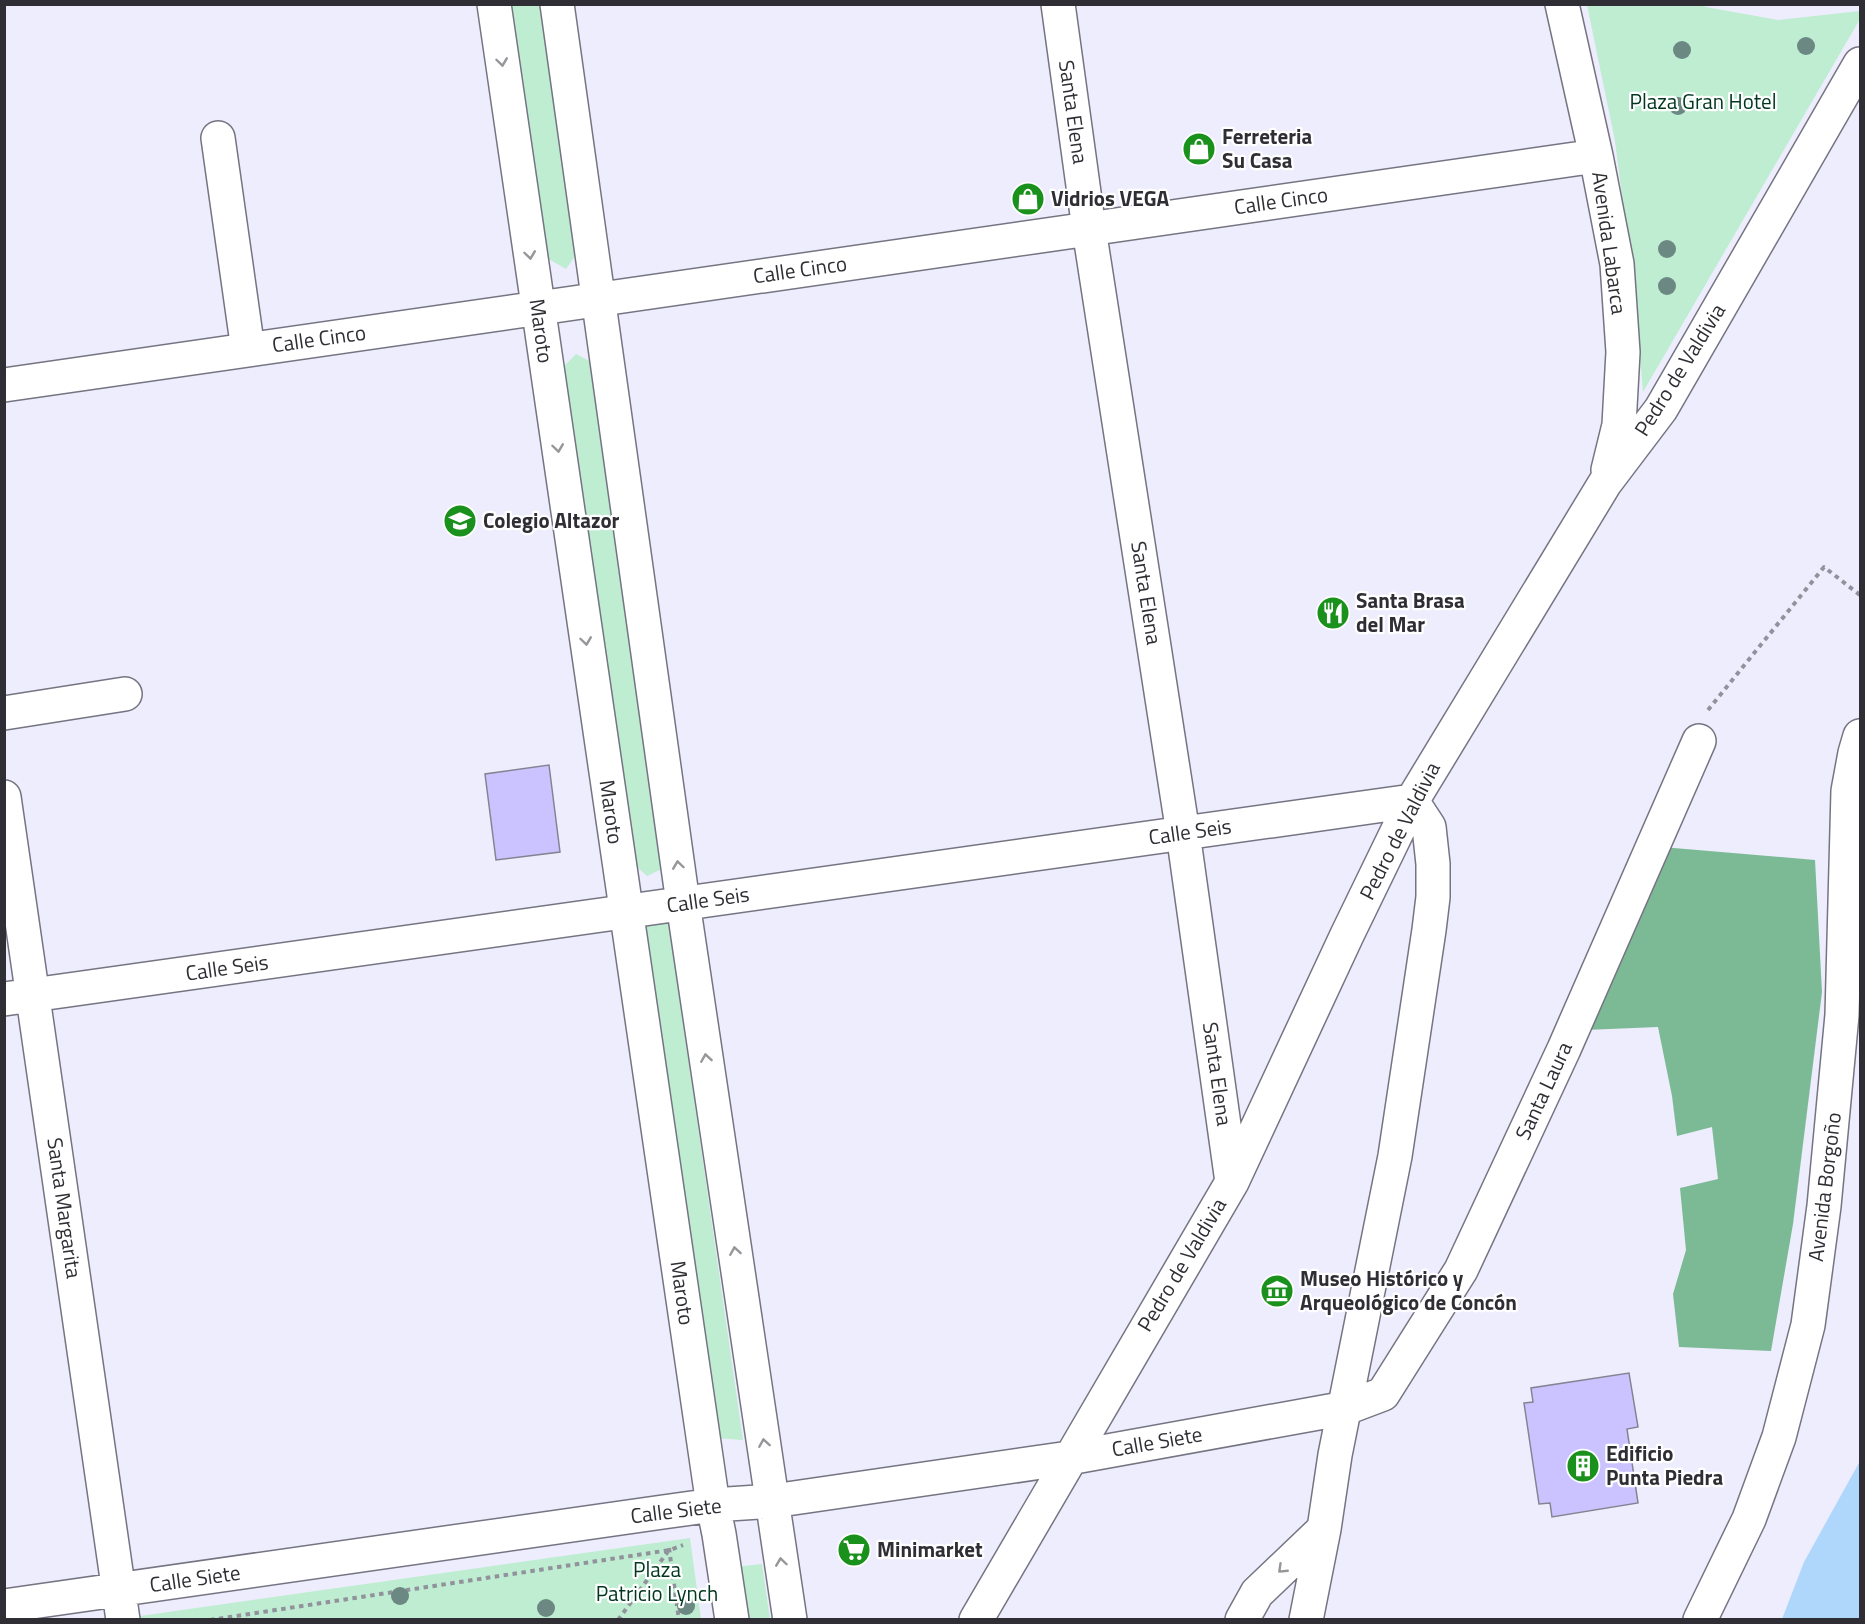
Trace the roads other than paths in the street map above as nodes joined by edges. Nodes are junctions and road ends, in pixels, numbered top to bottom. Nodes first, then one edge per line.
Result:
1 (494, 4) edge
2 (557, 4) edge
3 (1058, 4) edge
4 (1563, 4) edge
5 (1860, 64) edge
6 (218, 138) dead end
7 (1596, 156) junction
8 (1089, 229) junction
9 (598, 299) junction
10 (538, 308) junction
11 (248, 350) junction
12 (4, 385) edge
13 (1605, 483) junction
14 (126, 694) dead end
15 (4, 713) edge
16 (1860, 736) edge
17 (1699, 741) road end
18 (4, 797) edge
19 (1412, 801) junction
20 (1183, 833) junction
21 (683, 903) junction
22 (626, 911) junction
23 (19, 997) edge
24 (1232, 1182) junction
25 (1346, 1408) junction
26 (1069, 1458) junction
27 (773, 1501) junction
28 (713, 1505) junction
29 (1324, 1529) junction
30 (121, 1605) edge
31 (4, 1606) edge
32 (732, 1620) edge
33 (790, 1620) edge
34 (976, 1620) edge
35 (1242, 1620) edge
36 (1306, 1620) edge
37 (1700, 1620) edge

1 -> 10 street, Maroto
2 - 9 street
3 - 8 street, Santa Elena
4 - 7 street, Avenida Labarca
5 - 13 street, Pedro de Valdivia
6 - 11 street
7 - 8 street, Calle Cinco
7 - 13 street, Avenida Labarca
8 - 9 street, Calle Cinco
8 - 20 street, Santa Elena
9 - 10 street, Calle Cinco
21 -> 9 street
10 - 11 street, Calle Cinco
10 -> 22 street, Maroto
11 - 12 street, Calle Cinco
13 - 19 street, Pedro de Valdivia
14 - 15 street
16 - 37 street, Avenida Borgoño
17 - 25 street, Santa Laura
18 - 23 street, Santa Margarita
19 - 20 street, Calle Seis
19 - 24 street, Pedro de Valdivia
19 - 25 street
20 - 21 street, Calle Seis
20 - 24 street, Santa Elena
21 - 22 street, Calle Seis
27 -> 21 street
22 - 23 street, Calle Seis
22 - 28 street, Maroto
23 - 30 street, Santa Margarita
24 - 26 street, Pedro de Valdivia
25 - 26 street, Calle Siete
25 - 29 street
26 - 27 street, Calle Siete
26 - 34 street, Pedro de Valdivia
27 - 28 street, Calle Siete
33 -> 27 street
28 - 30 street, Calle Siete
28 - 32 street, Maroto
29 -> 35 street
29 - 36 street
30 - 31 street, Calle Siete

